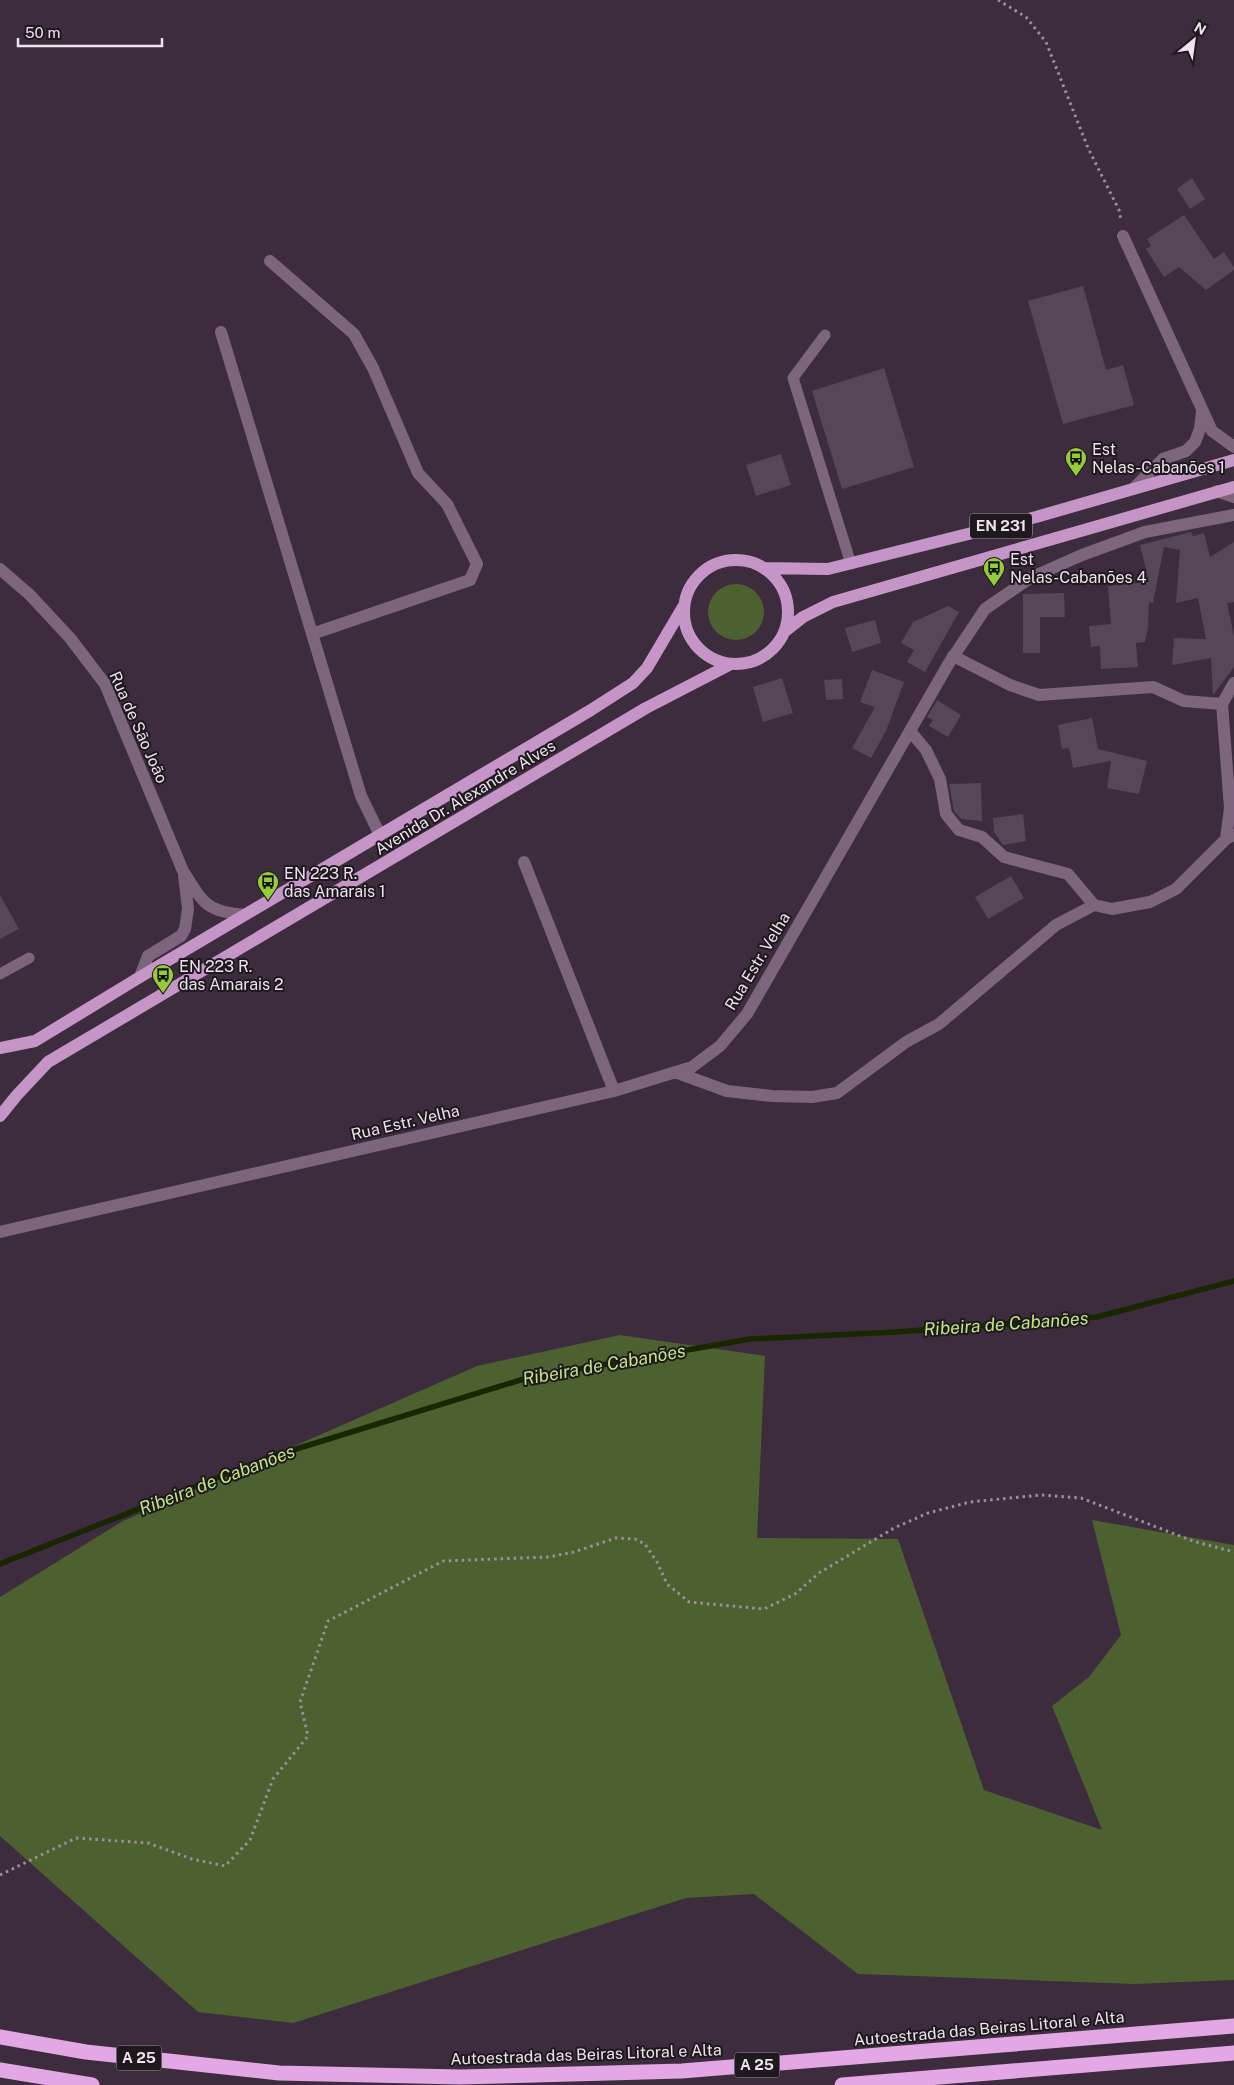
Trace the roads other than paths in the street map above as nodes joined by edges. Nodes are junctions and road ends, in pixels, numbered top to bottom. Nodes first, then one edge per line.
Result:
1 (1123, 236) road end
2 (270, 261) dead end
3 (221, 332) dead end
4 (826, 335) dead end
5 (1202, 411) junction
6 (1234, 447) edge
7 (1234, 460) edge
8 (1234, 486) edge
9 (1133, 489) junction
10 (1217, 491) junction
11 (1234, 498) edge
12 (1234, 515) edge
13 (851, 564) junction
14 (764, 568) junction
15 (0, 569) edge
16 (684, 607) junction
17 (784, 632) junction
18 (312, 634) junction
19 (953, 656) junction
20 (731, 664) junction
21 (1234, 683) edge
22 (1222, 704) junction
23 (910, 731) junction
24 (380, 835) junction
25 (1230, 837) edge
26 (524, 862) dead end
27 (183, 870) junction
28 (1094, 905) junction
29 (244, 915) junction
30 (28, 958) dead end
31 (0, 974) edge
32 (140, 977) junction
33 (0, 1048) edge
34 (675, 1072) junction
35 (614, 1091) junction
36 (0, 1116) edge
37 (0, 1232) edge
38 (1234, 2026) edge
39 (0, 2037) edge
40 (1234, 2053) edge
41 (0, 2070) edge
42 (92, 2085) edge
43 (842, 2085) edge

1 - 5 street
2 - 18 street
3 - 18 street
4 - 13 lane
5 - 6 street
5 - 9 street
7 - 9 main road, EN 231
8 - 10 main road, EN 231
9 - 13 main road, EN 231
10 - 11 street
10 - 17 main road, EN 231
12 - 19 street, Rua Estr. Velha
13 - 14 main road, EN 231
14 - 16 main road, EN 231
14 - 17 main road
15 - 27 street, Rua de São João
16 - 20 main road, EN 231
16 - 24 main road, Avenida Dr. Alexandre Alves / EN 231
17 - 20 main road, EN 231
18 - 24 street
19 - 22 street
19 - 23 street, Rua Estr. Velha
20 - 36 main road, Avenida Dr. Alexandre Alves / EN 231
21 - 22 street
22 - 25 street
23 - 28 street
23 - 34 street, Rua Estr. Velha
24 - 29 main road, Avenida Dr. Alexandre Alves / EN 231
25 - 28 street
26 - 35 street
27 - 29 street
27 - 32 street
28 - 34 street
29 - 32 main road, Avenida Dr. Alexandre Alves / EN 231
30 - 31 lane
32 - 33 main road, Avenida Dr. Alexandre Alves / EN 231
34 - 35 street, Rua Estr. Velha
35 - 37 street, Rua Estr. Velha
38 - 39 highway, Autoestrada das Beiras Litoral e Alta / A 25
40 - 43 highway
41 - 42 highway

